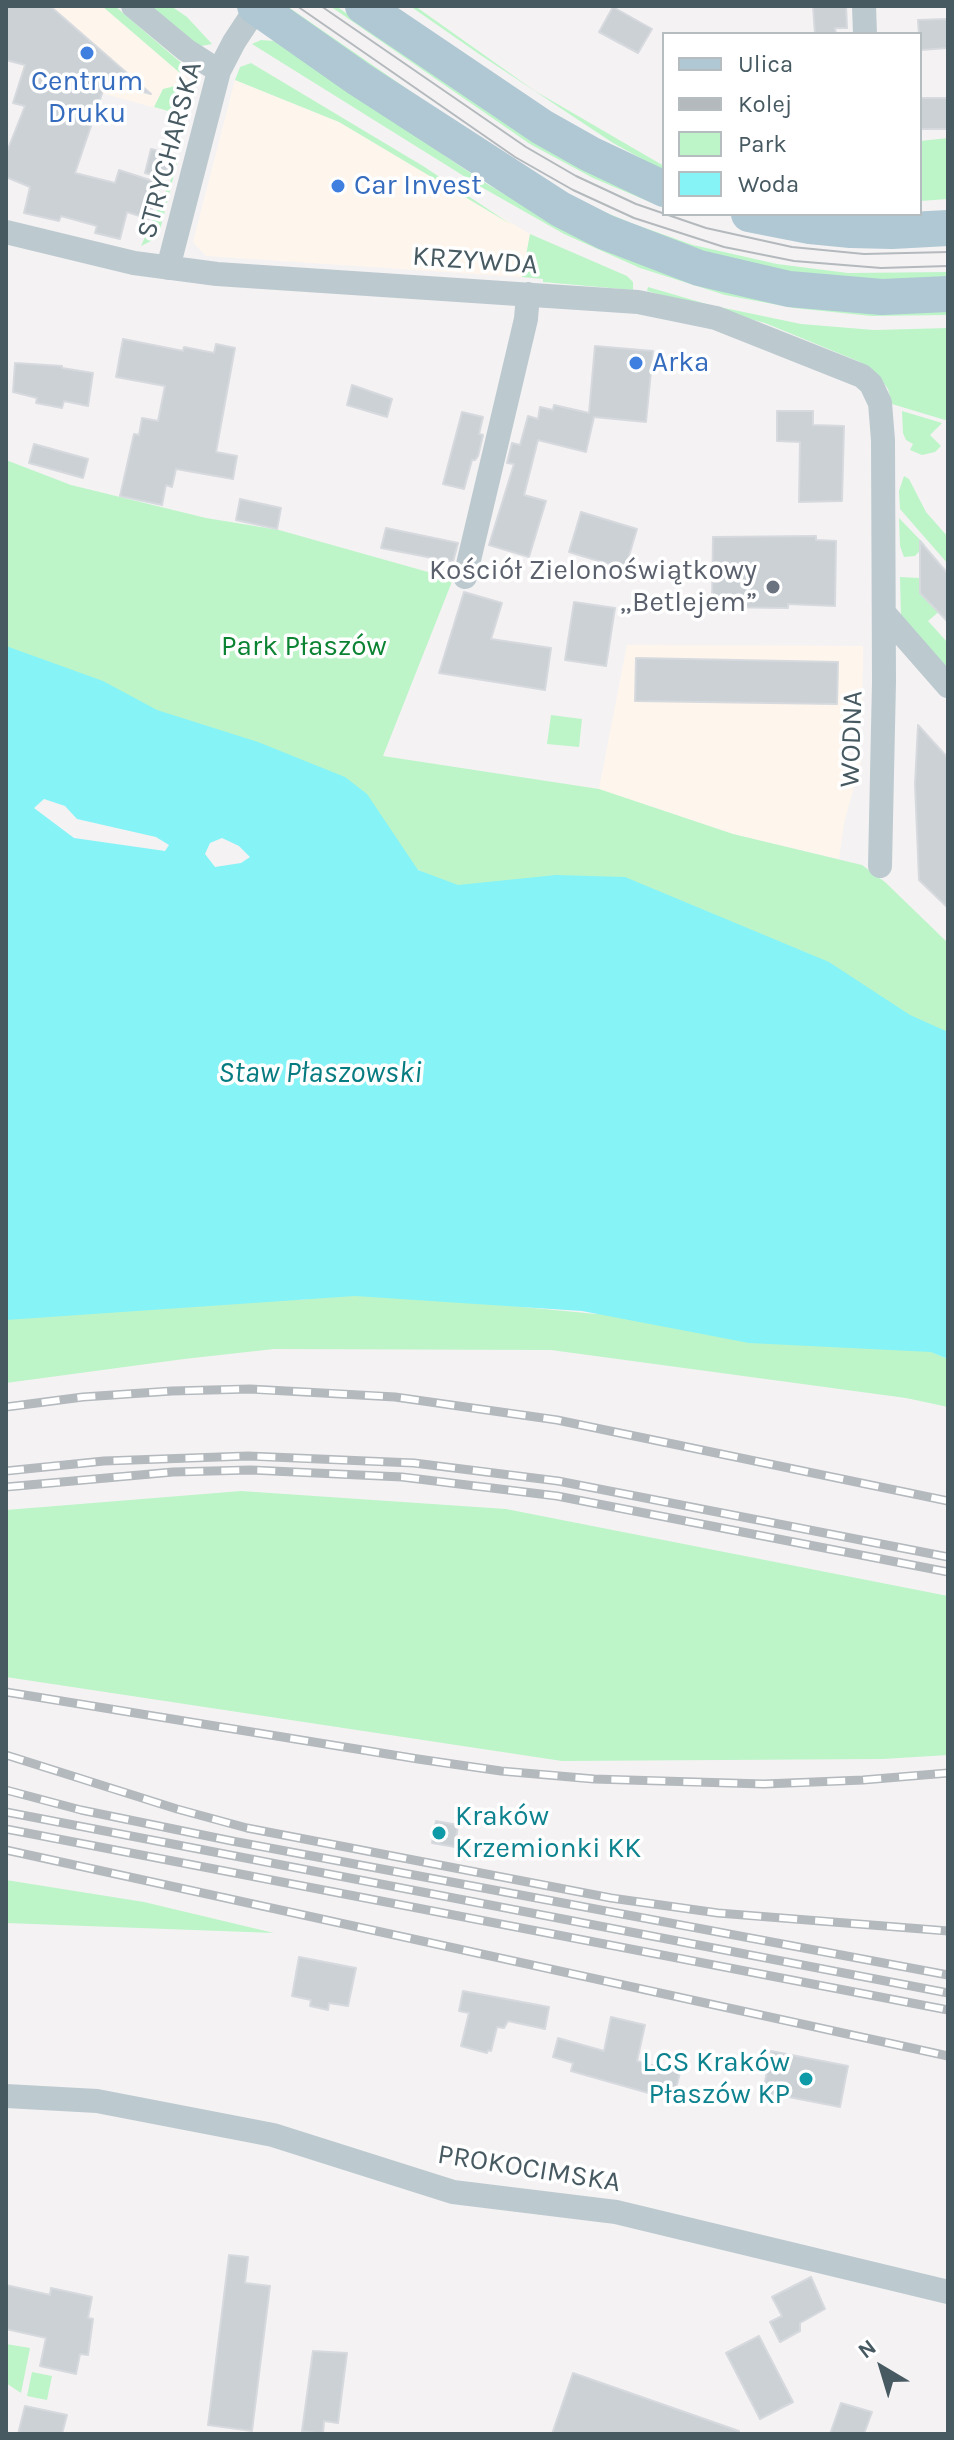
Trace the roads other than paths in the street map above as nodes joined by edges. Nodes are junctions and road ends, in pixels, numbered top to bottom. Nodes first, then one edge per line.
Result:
1 (133, 6) edge
2 (363, 6) edge
3 (864, 6) edge
4 (256, 7) edge
5 (865, 32) edge
6 (219, 71) junction
7 (662, 188) edge
8 (759, 216) edge
9 (948, 228) edge
10 (6, 232) edge
11 (168, 268) junction
12 (528, 294) junction
13 (948, 294) edge
14 (883, 440) joint
15 (465, 577) dead end
16 (884, 613) junction
17 (948, 686) edge
18 (880, 866) dead end
19 (6, 2096) edge
20 (948, 2292) edge

1 - 6 street
2 - 7 main road
3 - 5 street
4 - 6 street, STRYCHARSKA
4 - 13 main road
6 - 11 street, STRYCHARSKA
8 - 9 main road
10 - 11 street, KRZYWDA
11 - 12 street, KRZYWDA
12 - 14 street, KRZYWDA
12 - 15 street
14 - 16 street, WODNA
16 - 17 street
16 - 18 street, WODNA
19 - 20 street, PROKOCIMSKA

